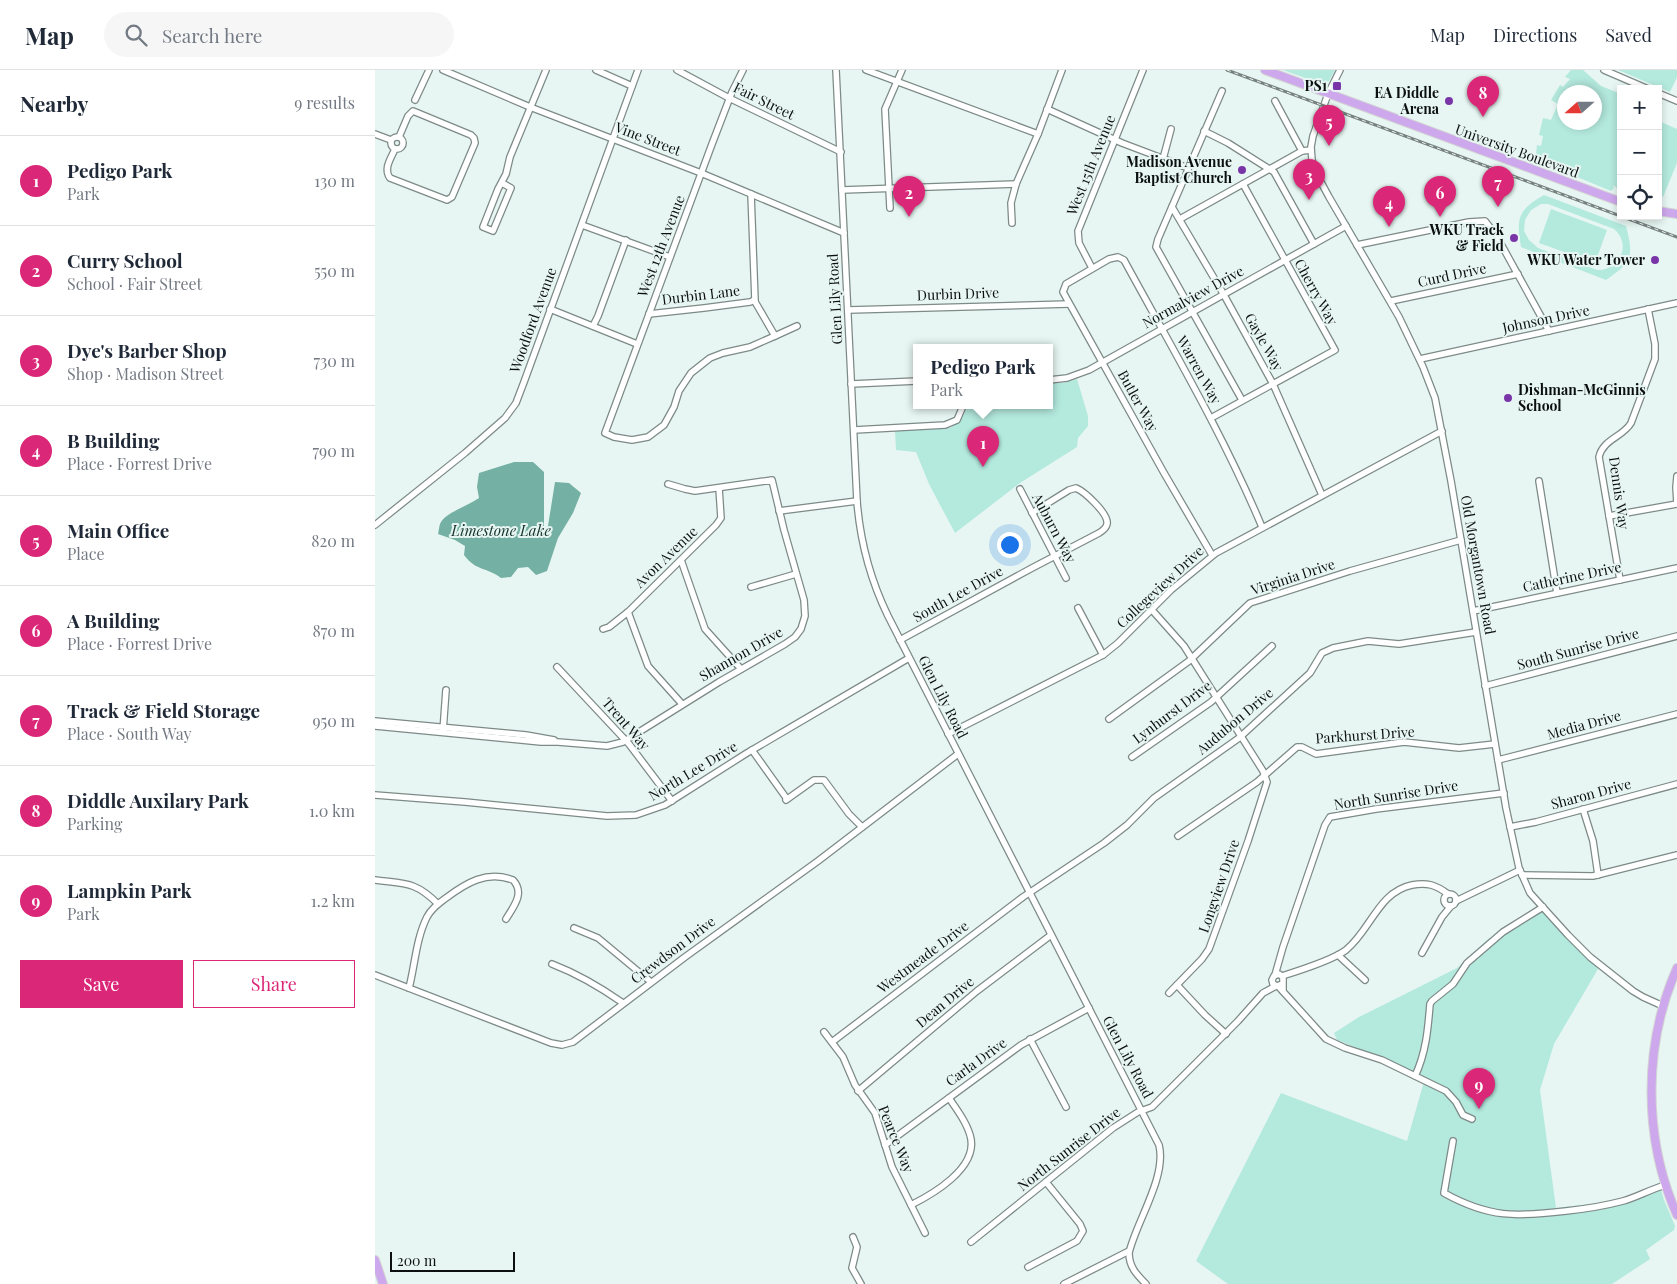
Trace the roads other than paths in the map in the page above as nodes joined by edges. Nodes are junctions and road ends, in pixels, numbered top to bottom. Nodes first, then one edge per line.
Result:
1 (429, 70) edge
2 (443, 70) edge
3 (546, 70) edge
4 (596, 70) edge
5 (638, 70) edge
6 (677, 70) edge
7 (743, 70) edge
8 (836, 70) edge
9 (866, 70) edge
10 (902, 70) edge
11 (1062, 70) edge
12 (1143, 70) edge
13 (1265, 70) edge
14 (1340, 70) edge
15 (1604, 70) edge
16 (896, 82) junction
17 (1639, 85) edge
18 (633, 86) junction
19 (1222, 91) dead end
20 (1329, 94) junction
21 (1662, 95) edge
22 (729, 98) junction
23 (415, 100) dead end
24 (1275, 101) dead end
25 (1677, 101) edge
26 (530, 107) junction
27 (1047, 109) junction
28 (1171, 129) dead end
29 (1204, 131) junction
30 (375, 134) edge
31 (1038, 134) junction
32 (399, 137) junction
33 (614, 139) junction
34 (391, 140) junction
35 (1114, 140) junction
36 (395, 148) junction
37 (1311, 150) junction
38 (1302, 151) junction
39 (841, 152) junction
40 (1163, 159) junction
41 (1188, 168) junction
42 (1270, 168) junction
43 (701, 173) junction
44 (502, 183) junction
45 (1015, 184) junction
46 (1243, 184) junction
47 (889, 188) junction
48 (842, 190) junction
49 (751, 194) junction
50 (1617, 201) edge
51 (1172, 207) junction
52 (890, 208) dead end
53 (1662, 212) edge
54 (1677, 214) edge
55 (1180, 219) junction
56 (1011, 222) dead end
57 (582, 225) junction
58 (1346, 226) junction
59 (844, 233) junction
60 (626, 240) junction
61 (1314, 244) junction
62 (1357, 244) junction
63 (670, 257) junction
64 (1285, 261) junction
65 (1092, 268) junction
66 (1518, 274) junction
67 (1224, 295) junction
68 (754, 300) junction
69 (1391, 301) junction
70 (1677, 303) edge
71 (1069, 304) junction
72 (550, 309) junction
73 (1648, 309) junction
74 (848, 310) junction
75 (1193, 311) junction
76 (649, 314) junction
77 (593, 326) junction
78 (797, 326) dead end
79 (1161, 328) junction
80 (1549, 331) junction
81 (775, 336) junction
82 (637, 344) junction
83 (1419, 359) junction
84 (1102, 362) junction
85 (1053, 379) edge
86 (913, 381) edge
87 (851, 384) junction
88 (1273, 384) junction
89 (1242, 400) junction
90 (962, 409) edge
91 (1211, 418) junction
92 (854, 430) junction
93 (1442, 430) junction
94 (1677, 476) edge
95 (1539, 480) dead end
96 (668, 484) dead end
97 (719, 488) junction
98 (1020, 489) dead end
99 (1322, 495) junction
100 (857, 502) junction
101 (1677, 504) edge
102 (779, 510) junction
103 (1032, 513) junction
104 (1609, 516) junction
105 (375, 524) edge
106 (1263, 527) junction
107 (1461, 540) junction
108 (1212, 555) junction
109 (1055, 556) junction
110 (681, 560) junction
111 (1677, 568) edge
112 (796, 574) junction
113 (1066, 578) dead end
114 (1620, 580) junction
115 (751, 587) dead end
116 (1557, 593) junction
117 (1077, 608) dead end
118 (1152, 610) junction
119 (1473, 611) junction
120 (627, 612) junction
121 (603, 629) dead end
122 (1476, 632) junction
123 (1677, 636) edge
124 (900, 640) junction
125 (1271, 646) dead end
126 (1103, 655) junction
127 (909, 658) junction
128 (1192, 658) junction
129 (557, 667) dead end
130 (741, 669) junction
131 (1485, 686) junction
132 (446, 690) dead end
133 (1217, 697) junction
134 (682, 704) junction
135 (1677, 714) edge
136 (1109, 719) dead end
137 (375, 721) edge
138 (375, 726) edge
139 (400, 726) junction
140 (443, 730) junction
141 (949, 734) junction
142 (1241, 736) junction
143 (625, 740) junction
144 (1495, 744) junction
145 (752, 750) junction
146 (958, 754) junction
147 (1132, 757) dead end
148 (1498, 760) junction
149 (1265, 775) junction
150 (1677, 784) edge
151 (1504, 793) junction
152 (375, 795) edge
153 (672, 801) junction
154 (1583, 809) junction
155 (862, 827) junction
156 (1510, 827) junction
157 (1179, 836) dead end
158 (1677, 855) edge
159 (1521, 872) junction
160 (1598, 875) junction
161 (375, 880) edge
162 (1030, 893) junction
163 (1456, 899) junction
164 (1447, 901) junction
165 (438, 904) junction
166 (1543, 907) junction
167 (506, 919) dead end
168 (574, 928) dead end
169 (1051, 935) junction
170 (1422, 953) dead end
171 (1339, 955) junction
172 (552, 964) dead end
173 (1677, 968) edge
174 (375, 975) edge
175 (1365, 980) dead end
176 (651, 982) junction
177 (1279, 982) junction
178 (1177, 985) junction
179 (409, 988) junction
180 (1169, 993) dead end
181 (623, 1003) junction
182 (1663, 1006) junction
183 (1089, 1008) junction
184 (824, 1032) dead end
185 (1226, 1034) junction
186 (1030, 1039) junction
187 (832, 1042) junction
188 (1415, 1076) junction
189 (858, 1091) junction
190 (949, 1098) junction
191 (1066, 1107) dead end
192 (1143, 1111) junction
193 (1473, 1119) dead end
194 (1453, 1141) dead end
195 (885, 1145) junction
196 (1046, 1182) junction
197 (1666, 1185) junction
198 (911, 1205) junction
199 (1677, 1215) edge
200 (925, 1233) dead end
201 (853, 1237) dead end
202 (971, 1242) dead end
203 (1129, 1251) junction
204 (375, 1260) edge
205 (1028, 1267) dead end
206 (383, 1284) edge
207 (861, 1284) edge
208 (1064, 1284) edge
209 (1146, 1284) edge

1 - 23 street
2 - 26 street, Vine Street
3 - 26 street
4 - 18 street
5 - 18 street, Woodford Avenue
6 - 22 street, Fair Street
7 - 22 street, West 12th Avenue
8 - 39 street, Glen Lily Road
9 - 16 street
10 - 16 street
11 - 27 street
12 - 35 street, West 15th Avenue
13 - 20 main road, University Boulevard
14 - 20 street, Old Morgantown Road
15 - 17 street
16 - 31 street
16 - 47 street
18 - 33 street, Woodford Avenue
19 - 29 street
20 - 37 street, Old Morgantown Road
20 - 50 main road, University Boulevard
21 - 25 street
22 - 39 street, Fair Street
22 - 43 street, West 12th Avenue
24 - 38 street
26 - 33 street, Vine Street
26 - 44 street
27 - 31 street
27 - 35 street
28 - 40 street
29 - 41 street
29 - 42 street
30 - 34 street
31 - 45 street
32 - 34 street
32 - 36 street
32 - 36 street
33 - 43 street, Vine Street
33 - 57 street, Woodford Avenue
34 - 36 street
35 - 40 street
35 - 65 street, West 15th Avenue
37 - 38 street
37 - 58 street, Old Morgantown Road
38 - 42 street
39 - 48 street, Glen Lily Road
40 - 41 street
41 - 51 street
42 - 46 street
42 - 61 street
43 - 49 street, Vine Street
43 - 63 street, West 12th Avenue
44 - 44 street
45 - 47 street
45 - 56 street
46 - 55 street
46 - 64 street, Cherry Way
47 - 48 street
47 - 52 street
48 - 59 street, Glen Lily Road
49 - 59 street, Vine Street
49 - 68 street
51 - 55 street, Gayle Way
51 - 75 street
53 - 54 main road
55 - 67 street, Gayle Way
57 - 60 street
57 - 72 street, Woodford Avenue
58 - 61 street, Normalview Drive
58 - 62 street, Old Morgantown Road
59 - 74 street, Glen Lily Road
60 - 63 street
60 - 77 street
61 - 64 street, Normalview Drive
62 - 66 street
62 - 69 street, Old Morgantown Road
63 - 76 street, West 12th Avenue
64 - 67 street, Normalview Drive
64 - 88 street, Cherry Way
65 - 71 street, Butler Way
65 - 79 street, Warren Way
66 - 69 street, Curd Drive
66 - 80 street
67 - 75 street, Normalview Drive
67 - 88 street, Gayle Way
68 - 76 street, Durbin Lane
68 - 81 street
69 - 83 street, Old Morgantown Road
70 - 73 street, Johnson Drive
71 - 74 street, Durbin Drive
71 - 84 street, Butler Way
72 - 77 street
72 - 105 street, Woodford Avenue
73 - 80 street, Johnson Drive
73 - 104 street, Dennis Way
74 - 87 street, Glen Lily Road
75 - 79 street, Normalview Drive
75 - 89 street
76 - 82 street, West 12th Avenue
77 - 82 street
78 - 81 street
79 - 84 street, Normalview Drive
79 - 91 street, Warren Way
80 - 83 street, Johnson Drive
81 - 82 street, West 12th Avenue
83 - 93 street, Old Morgantown Road
84 - 85 street, Normalview Drive
84 - 108 street, Butler Way
86 - 87 street
87 - 92 street, Glen Lily Road
88 - 89 street
88 - 99 street, Gayle Way
89 - 91 street
90 - 92 street
91 - 106 street, Warren Way
92 - 100 street, Glen Lily Road
93 - 99 street, Collegeview Drive
93 - 107 street, Old Morgantown Road
94 - 101 street
95 - 116 street
96 - 97 street
97 - 102 street, Shannon Drive
97 - 110 street, Avon Avenue
98 - 103 street, Auburn Way
99 - 106 street, Collegeview Drive
100 - 102 street
100 - 124 street, Glen Lily Road
101 - 104 street
102 - 112 street, Shannon Drive
103 - 109 street, Auburn Way
103 - 109 street, South Lee Drive
104 - 114 street, Dennis Way
106 - 108 street, Collegeview Drive
107 - 119 street, Old Morgantown Road
107 - 128 street, Virginia Drive
108 - 118 street, Collegeview Drive
109 - 113 street, Auburn Way
109 - 124 street, South Lee Drive
110 - 120 street, Avon Avenue
110 - 130 street
111 - 114 street, Catherine Drive
112 - 115 street
112 - 130 street, Shannon Drive
114 - 116 street, Catherine Drive
116 - 119 street, Catherine Drive
117 - 126 street
118 - 126 street, Collegeview Drive
118 - 128 street
119 - 122 street, Old Morgantown Road
120 - 121 street, Avon Avenue
120 - 134 street
122 - 131 street, Old Morgantown Road
122 - 142 street, Audubon Drive
123 - 131 street, South Sunrise Drive
124 - 127 street, Glen Lily Road
125 - 133 street, Lynhurst Drive
126 - 141 street, Collegeview Drive
127 - 141 street, Glen Lily Road
127 - 145 street, North Lee Drive
128 - 133 street
128 - 136 street, Virginia Drive
129 - 143 street, Trent Way
130 - 134 street, Shannon Drive
131 - 144 street, Old Morgantown Road
132 - 140 street
133 - 142 street
133 - 147 street, Lynhurst Drive
134 - 143 street, Shannon Drive
135 - 148 street, Media Drive
137 - 139 street, Shannon Drive
138 - 139 street, Shannon Drive
139 - 140 street, Shannon Drive
140 - 143 street, Shannon Drive
141 - 146 street, Glen Lily Road
142 - 149 street
142 - 162 street, Audubon Drive
143 - 153 street, Trent Way
144 - 148 street, Old Morgantown Road
144 - 149 street, Parkhurst Drive
145 - 153 street, North Lee Drive
145 - 155 street
146 - 155 street, Crewdson Drive
146 - 162 street, Glen Lily Road
148 - 151 street, Old Morgantown Road
149 - 157 street, Parkhurst Drive
149 - 178 street, Longview Drive
150 - 154 street, Sharon Drive
151 - 156 street, Old Morgantown Road
151 - 177 street, North Sunrise Drive
152 - 153 street, North Lee Drive
154 - 156 street, Sharon Drive
154 - 160 street
155 - 176 street, Crewdson Drive
156 - 159 street, Old Morgantown Road
158 - 160 street
159 - 160 street
159 - 163 street
159 - 166 street, Old Morgantown Road
161 - 165 street
162 - 169 street, Glen Lily Road
162 - 187 street, Westmeade Drive
163 - 164 street
163 - 164 street
164 - 170 street
164 - 171 street
165 - 167 street
165 - 179 street
166 - 182 street, Old Morgantown Road
166 - 188 street
168 - 176 street
169 - 183 street, Glen Lily Road
169 - 189 street, Dean Drive
171 - 175 street
171 - 177 street
172 - 181 street
173 - 182 main road
174 - 179 street, Crewdson Drive
176 - 181 street, Crewdson Drive
177 - 185 street, North Sunrise Drive
177 - 188 street
178 - 180 street, Longview Drive
178 - 185 street
179 - 181 street, Crewdson Drive
182 - 197 main road
183 - 186 street, Carla Drive
183 - 192 street, Glen Lily Road
184 - 187 street, Pearce Way
185 - 192 street, North Sunrise Drive
186 - 190 street, Carla Drive
186 - 191 street
187 - 189 street, Pearce Way
188 - 193 street
189 - 195 street, Pearce Way
190 - 195 street, Carla Drive
190 - 198 street
192 - 196 street, North Sunrise Drive
192 - 203 street, Glen Lily Road
194 - 197 street
195 - 198 street, Pearce Way
196 - 202 street, North Sunrise Drive
196 - 205 street
197 - 199 main road
198 - 200 street, Pearce Way
201 - 207 street
203 - 208 street
203 - 209 street
204 - 206 main road

